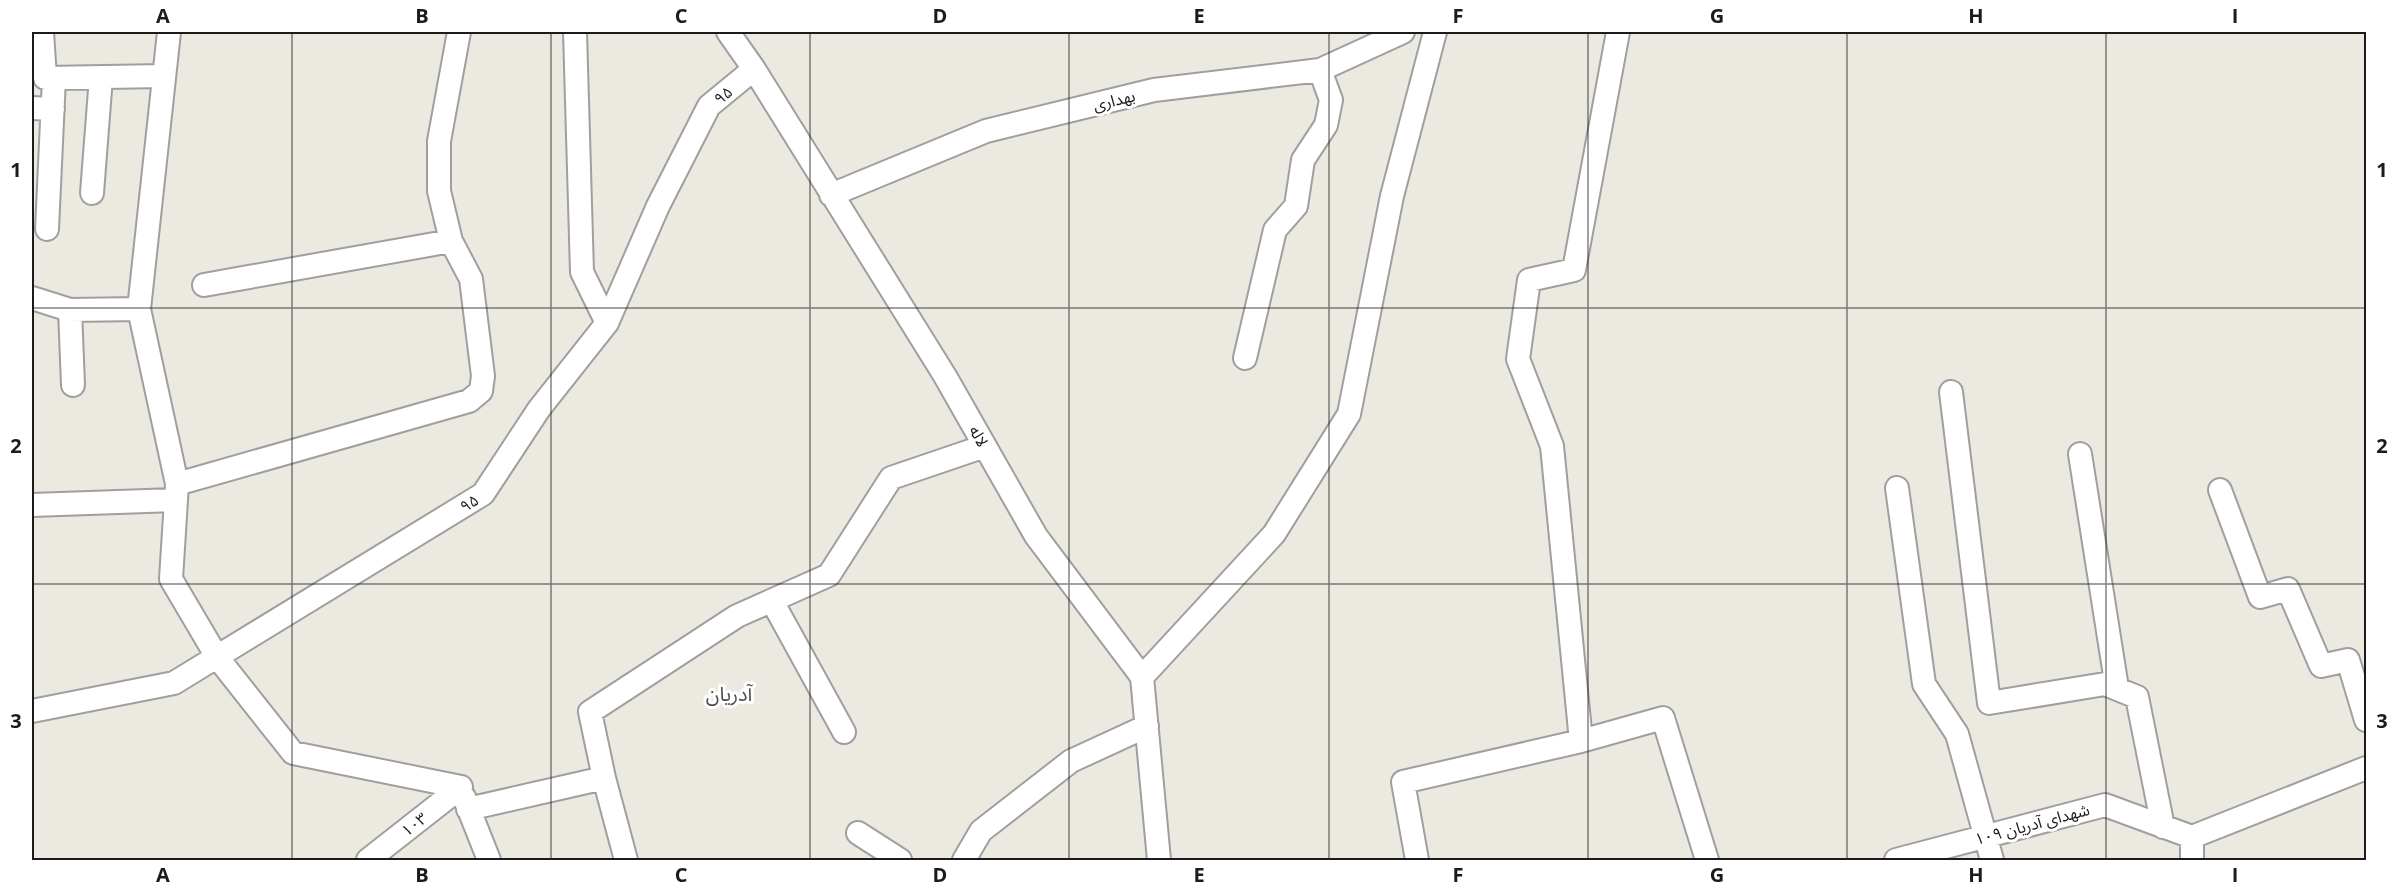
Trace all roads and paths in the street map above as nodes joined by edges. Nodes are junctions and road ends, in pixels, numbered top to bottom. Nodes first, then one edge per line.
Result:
1 (42, 32) edge
2 (169, 32) edge
3 (459, 32) edge
4 (575, 32) edge
5 (730, 32) edge
6 (1403, 32) edge
7 (1435, 32) edge
8 (1618, 32) edge
9 (754, 69) junction
10 (1320, 70) junction
11 (164, 76) junction
12 (101, 77) junction
13 (54, 78) junction
14 (42, 109) edge
15 (92, 193) dead end
16 (831, 195) junction
17 (47, 229) dead end
18 (451, 241) junction
19 (204, 285) dead end
20 (32, 298) edge
21 (139, 309) junction
22 (70, 310) junction
23 (607, 322) junction
24 (1245, 358) dead end
25 (73, 385) dead end
26 (1951, 392) dead end
27 (985, 446) junction
28 (2080, 454) dead end
29 (1897, 488) dead end
30 (2220, 490) dead end
31 (176, 492) junction
32 (32, 505) edge
33 (772, 601) junction
34 (217, 657) junction
35 (1142, 677) junction
36 (2117, 688) junction
37 (32, 711) edge
38 (2367, 720) edge
39 (1148, 726) junction
40 (844, 732) dead end
41 (1581, 741) junction
42 (2367, 768) edge
43 (604, 778) junction
44 (461, 787) junction
45 (468, 809) junction
46 (2163, 827) junction
47 (858, 833) dead end
48 (1986, 836) junction
49 (2192, 837) junction
50 (368, 861) edge
51 (489, 861) edge
52 (626, 861) edge
53 (900, 861) edge
54 (963, 861) edge
55 (1159, 861) edge
56 (1417, 861) edge
57 (1707, 861) edge
58 (1896, 861) edge
59 (1992, 861) edge
60 (2192, 861) edge

1 - 13 street
2 - 11 street
3 - 18 street
4 - 23 street
5 - 9 street, لاله
6 - 10 street, بهداری
7 - 35 street
8 - 41 street
9 - 16 street, لاله
9 - 23 street, ۹۵
10 - 16 street, بهداری
10 - 24 street
11 - 12 street
11 - 21 street
12 - 13 street
12 - 15 street
13 - 14 street
14 - 17 street
16 - 27 street, لاله
18 - 19 street
18 - 31 street
20 - 22 street
21 - 22 street
21 - 31 street
22 - 25 street
23 - 34 street, ۹۵
26 - 36 street
27 - 33 street
27 - 35 street, لاله
28 - 36 street
29 - 48 street
30 - 38 street
31 - 32 street
31 - 34 street
33 - 40 street
33 - 43 street
34 - 37 street, ۹۵
34 - 44 street
35 - 39 street, لاله
36 - 46 street
39 - 54 street
39 - 55 street, لاله
41 - 56 street
41 - 57 street
42 - 49 street
43 - 45 street
43 - 52 street
44 - 45 street
44 - 50 street, ۱۰۳
45 - 51 street
46 - 48 street, شهدای آدریان ۱۰۹
46 - 49 street, شهدای آدریان ۱۰۹
47 - 53 street
48 - 58 street, شهدای آدریان ۱۰۹
48 - 59 street
49 - 60 street

